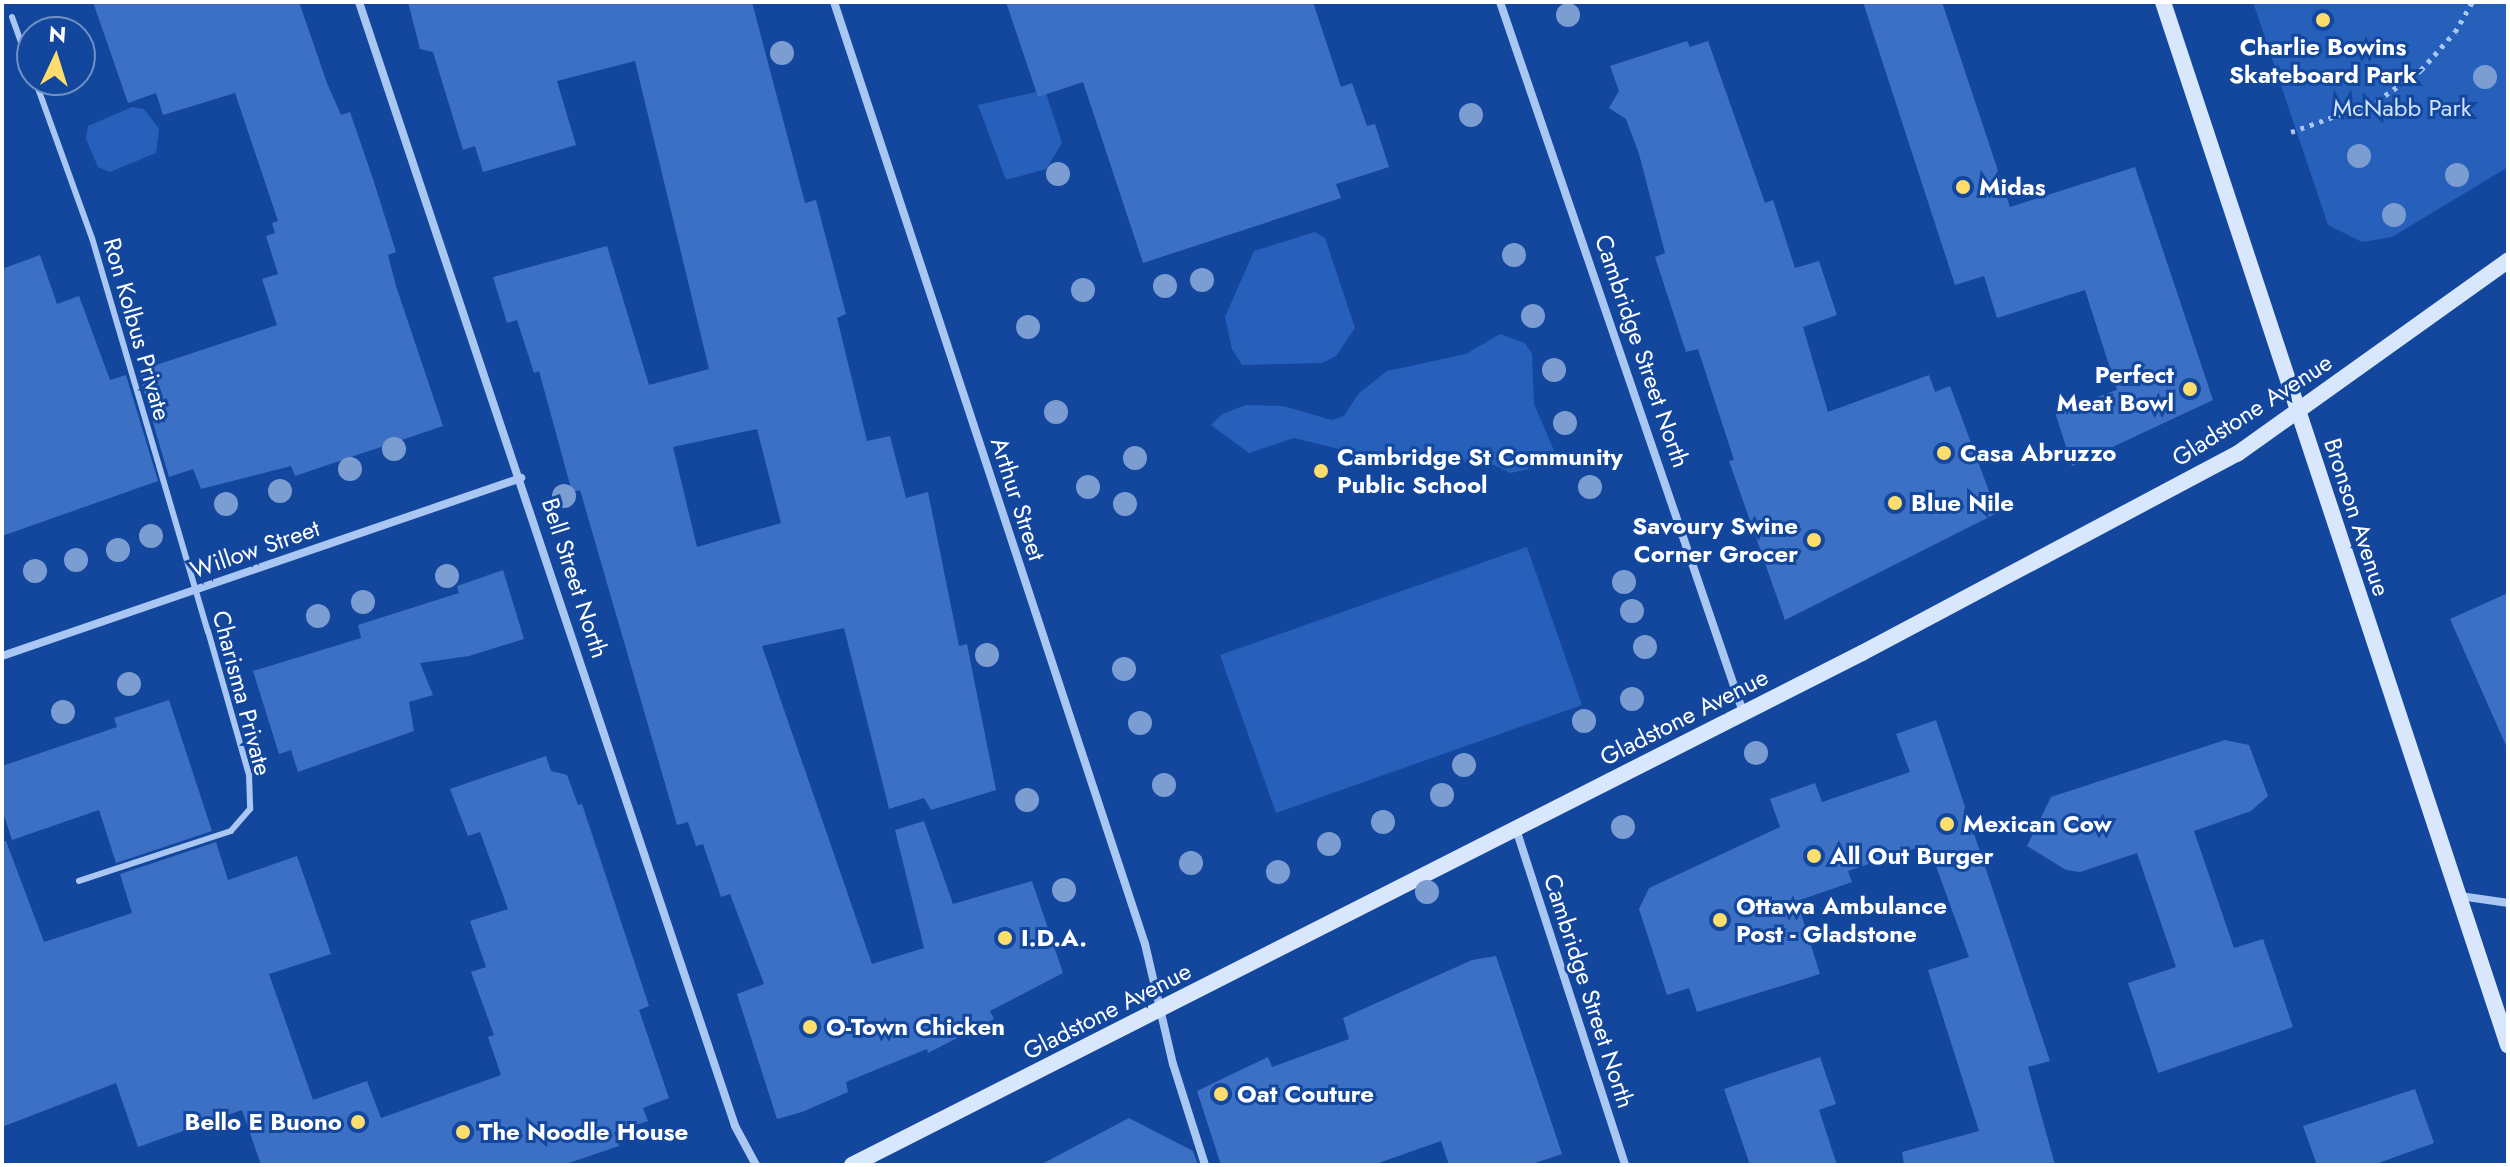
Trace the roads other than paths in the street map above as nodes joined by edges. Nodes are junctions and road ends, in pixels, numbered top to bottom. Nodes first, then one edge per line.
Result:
1 (359, 2) edge
2 (834, 2) edge
3 (1500, 2) edge
4 (2163, 2) edge
5 (12, 17) dead end
6 (16, 28) edge
7 (41, 96) edge
8 (2508, 261) edge
9 (2298, 414) junction
10 (521, 478) junction
11 (195, 591) junction
12 (2, 656) edge
13 (1744, 713) junction
14 (1516, 829) junction
15 (79, 881) dead end
16 (2460, 896) junction
17 (2508, 903) edge
18 (1160, 1011) junction
19 (2508, 1045) edge
20 (756, 1165) edge
21 (852, 1165) edge
22 (1205, 1165) edge
23 (1625, 1165) edge

1 - 10 street, Bell Street North
2 - 18 street, Arthur Street
3 - 13 street, Cambridge Street North
4 - 9 main road, Bronson Avenue
5 - 6 lane
7 - 11 lane, Ron Kolbus Private
8 - 9 main road, Gladstone Avenue
9 - 13 main road, Gladstone Avenue
9 - 16 main road, Bronson Avenue
10 - 11 street, Willow Street
10 - 20 street, Bell Street North
11 - 12 street, Willow Street
11 - 15 lane, Charisma Private
13 - 14 main road, Gladstone Avenue
14 - 18 main road, Gladstone Avenue
14 - 23 street, Cambridge Street North
16 - 17 street
16 - 19 main road, Bronson Avenue
18 - 21 main road, Gladstone Avenue
18 - 22 street, Arthur Street

